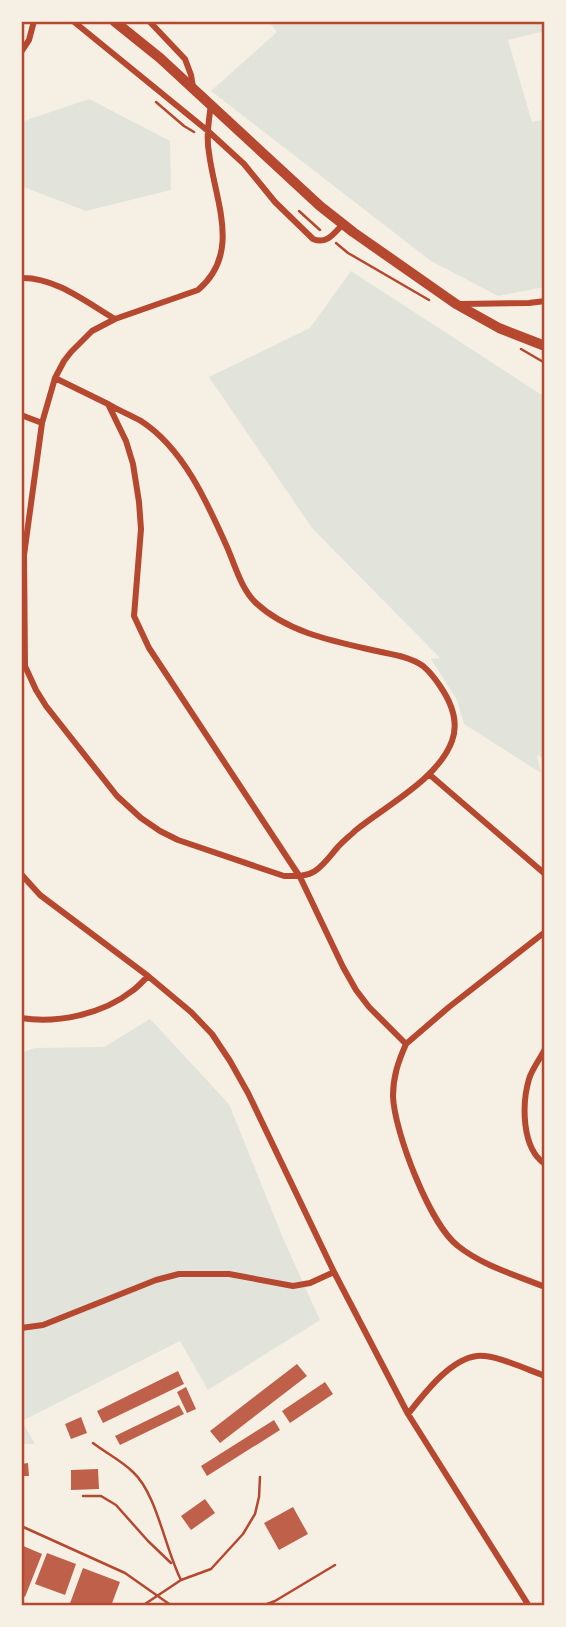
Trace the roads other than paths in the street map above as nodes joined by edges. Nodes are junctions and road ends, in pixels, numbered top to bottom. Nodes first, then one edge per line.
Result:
1 (34, 21) edge
2 (73, 21) edge
3 (114, 21) edge
4 (149, 21) edge
5 (21, 52) edge
6 (193, 88) junction
7 (211, 104) junction
8 (208, 131) junction
9 (343, 225) junction
10 (21, 278) edge
11 (545, 301) edge
12 (456, 304) junction
13 (114, 319) junction
14 (545, 346) edge
15 (55, 378) junction
16 (108, 404) junction
17 (21, 415) edge
18 (42, 423) junction
19 (23, 555) edge
20 (430, 775) junction
21 (21, 874) edge
22 (545, 874) edge
23 (300, 877) junction
24 (545, 932) edge
25 (148, 976) junction
26 (21, 1018) edge
27 (406, 1044) junction
28 (545, 1049) edge
29 (545, 1164) edge
30 (334, 1272) junction
31 (545, 1287) edge
32 (21, 1328) edge
33 (545, 1376) edge
34 (408, 1414) junction
35 (93, 1443) dead end
36 (260, 1477) dead end
37 (83, 1496) dead end
38 (21, 1526) edge
39 (173, 1565) junction
40 (335, 1565) dead end
41 (181, 1580) junction
42 (158, 1595) junction
43 (142, 1606) edge
44 (172, 1606) edge
45 (261, 1606) edge
46 (529, 1606) edge

1 - 5 street
2 - 8 street
3 - 6 highway
4 - 6 street
6 - 7 highway
7 - 8 street
7 - 9 highway
8 - 9 street
8 - 13 street
9 - 12 highway
10 - 13 street
11 - 12 street
12 - 14 highway
13 - 15 street
15 - 16 street
15 - 18 street
16 - 20 street
16 - 23 street
17 - 18 street
18 - 19 street
19 - 23 street
20 - 22 street
20 - 23 street
21 - 25 street
23 - 27 street
24 - 27 street
25 - 26 street
25 - 30 street
27 - 31 street
28 - 29 street
30 - 32 street
30 - 34 street
33 - 34 street
34 - 46 street
35 - 39 lane
36 - 41 lane
37 - 39 lane
38 - 42 lane
39 - 41 lane
40 - 45 lane
41 - 42 lane
42 - 43 lane
42 - 44 lane

